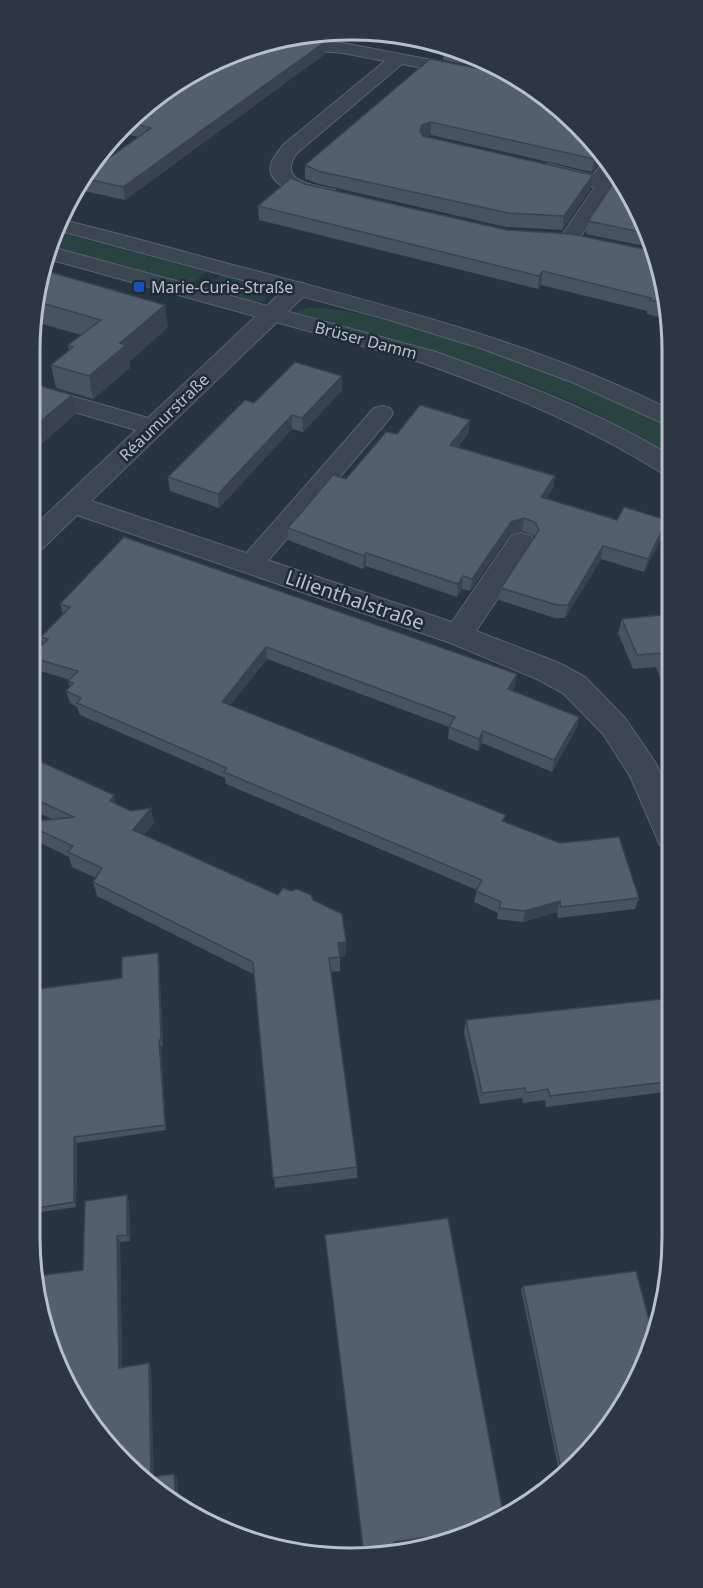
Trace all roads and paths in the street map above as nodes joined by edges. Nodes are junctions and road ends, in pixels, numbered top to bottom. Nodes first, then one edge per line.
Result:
1 (276, 50) edge
2 (398, 59) junction
3 (488, 75) edge
4 (530, 166) edge
5 (606, 174) edge
6 (608, 176) edge
7 (347, 198) edge
8 (67, 227) edge
9 (591, 243) edge
10 (56, 255) edge
11 (298, 289) junction
12 (270, 314) junction
13 (40, 393) edge
14 (382, 414) dead end
15 (662, 416) edge
16 (155, 428) junction
17 (662, 462) edge
18 (72, 504) junction
19 (40, 535) edge
20 (521, 542) dead end
21 (252, 563) junction
22 (458, 635) junction
23 (662, 812) edge

1 - 2 street
2 - 3 street
2 - 7 street
4 - 5 street
6 - 9 street
8 - 11 street, Brüser Damm
10 - 12 street, Brüser Damm
11 - 12 street, Réaumurstraße
11 - 15 street, Brüser Damm
12 - 16 street, Réaumurstraße
12 - 17 street, Brüser Damm
13 - 16 street
14 - 21 street
16 - 18 street, Réaumurstraße
18 - 19 street, Réaumurstraße
18 - 21 street, Lilienthalstraße
20 - 22 street
21 - 22 street, Lilienthalstraße
22 - 23 street, Lilienthalstraße

